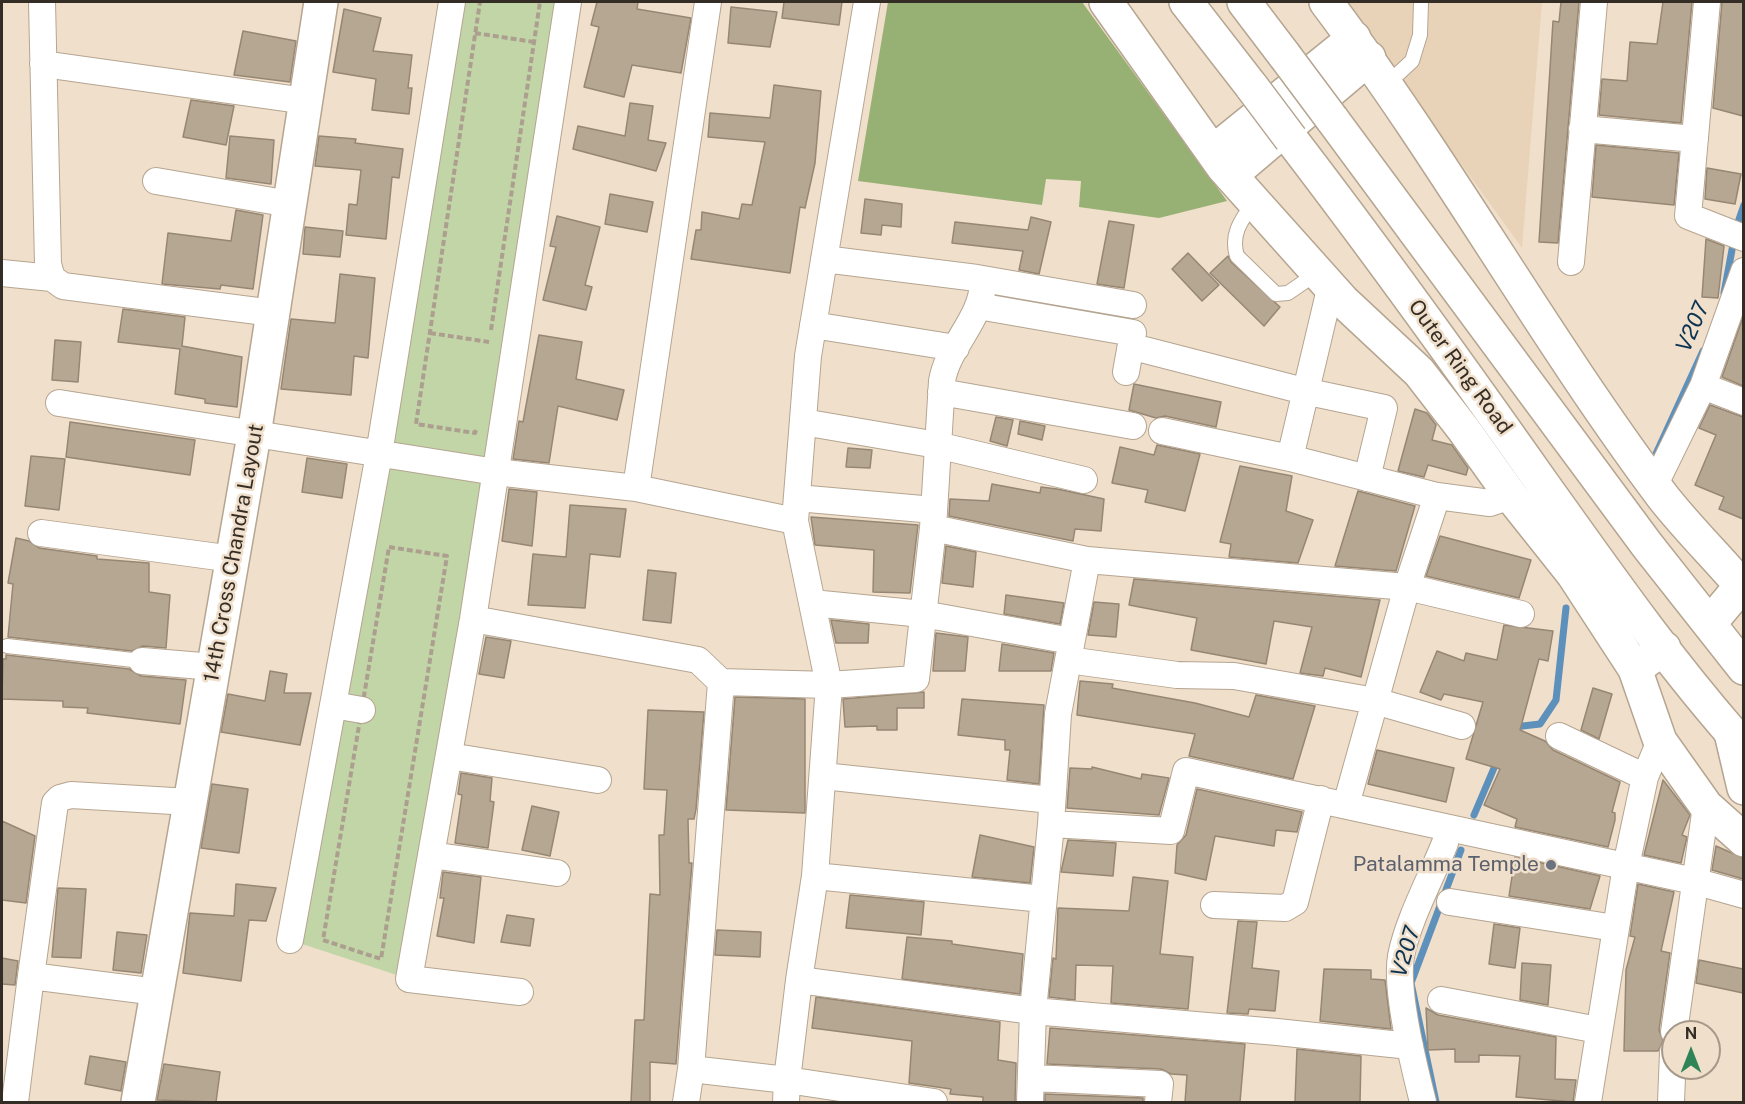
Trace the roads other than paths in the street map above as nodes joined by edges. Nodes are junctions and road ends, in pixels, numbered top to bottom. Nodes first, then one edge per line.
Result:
1 (42, 2) edge
2 (321, 2) edge
3 (452, 2) edge
4 (568, 2) edge
5 (708, 2) edge
6 (867, 2) edge
7 (1106, 2) edge
8 (1186, 2) edge
9 (1244, 2) edge
10 (1326, 2) edge
11 (1421, 2) edge
12 (1594, 2) edge
13 (1707, 2) edge
14 (1370, 60) junction
15 (43, 64) junction
16 (306, 101) junction
17 (1582, 129) junction
18 (1695, 139) junction
19 (1222, 164) junction
20 (156, 181) dead end
21 (1255, 201) junction
22 (290, 204) junction
23 (1734, 234) edge
24 (824, 259) junction
25 (1571, 262) dead end
26 (1743, 271) edge
27 (2, 273) edge
28 (52, 278) junction
29 (1325, 278) junction
30 (983, 281) junction
31 (1133, 305) dead end
32 (978, 306) junction
33 (273, 313) junction
34 (813, 325) junction
35 (956, 348) junction
36 (1145, 350) dead end
37 (1126, 372) dead end
38 (1702, 386) junction
39 (1304, 391) junction
40 (941, 392) junction
41 (1743, 402) edge
42 (59, 403) dead end
43 (803, 422) junction
44 (1133, 426) dead end
45 (1162, 431) dead end
46 (254, 435) junction
47 (937, 445) junction
48 (379, 454) junction
49 (1290, 458) junction
50 (496, 472) junction
51 (1649, 476) junction
52 (1367, 477) junction
53 (1084, 480) dead end
54 (636, 488) junction
55 (1437, 496) junction
56 (1511, 496) junction
57 (796, 509) junction
58 (933, 519) junction
59 (41, 533) dead end
60 (233, 559) junction
61 (1087, 560) junction
62 (1743, 586) edge
63 (1407, 587) junction
64 (812, 603) junction
65 (923, 615) junction
66 (1521, 615) dead end
67 (473, 619) junction
68 (1710, 623) junction
69 (7, 646) dead end
70 (1664, 648) junction
71 (1070, 650) junction
72 (142, 661) joint
73 (214, 667) junction
74 (1743, 668) edge
75 (1635, 669) junction
76 (721, 682) junction
77 (829, 685) junction
78 (1375, 701) junction
79 (333, 705) junction
80 (362, 710) road end
81 (1462, 726) dead end
82 (1559, 736) dead end
83 (1737, 740) edge
84 (1660, 741) junction
85 (449, 756) junction
86 (823, 776) junction
87 (1645, 777) junction
88 (598, 780) dead end
89 (1743, 788) edge
90 (1321, 799) junction
91 (190, 801) junction
92 (1346, 805) junction
93 (1706, 806) junction
94 (1051, 812) junction
95 (1743, 840) edge
96 (1445, 843) dead end
97 (431, 855) junction
98 (1626, 866) junction
99 (557, 873) dead end
100 (815, 876) junction
101 (1694, 881) junction
102 (1743, 895) edge
103 (1043, 899) junction
104 (1450, 902) dead end
105 (1214, 905) dead end
106 (1615, 928) junction
107 (290, 940) dead end
108 (31, 976) junction
109 (799, 980) junction
110 (157, 992) junction
111 (520, 992) dead end
112 (1441, 1000) dead end
113 (1033, 1011) junction
114 (1676, 1020) edge
115 (1598, 1030) junction
116 (1410, 1046) junction
117 (691, 1069) junction
118 (1672, 1080) edge
119 (1031, 1090) edge
120 (787, 1091) edge
121 (15, 1102) edge
122 (138, 1102) edge
123 (686, 1102) edge
124 (934, 1102) edge
125 (1158, 1102) edge
126 (1423, 1102) edge
127 (1588, 1102) edge
128 (1671, 1102) edge

1 - 15 street
2 - 16 main road, 14th Cross Chandra Layout
3 - 48 street
4 - 50 street
5 - 54 street
6 - 24 street
7 - 19 main road
8 - 70 main road, Outer Ring Road, bridge
9 - 68 main road, bridge
10 - 14 main road
11 - 14 lane
12 - 17 street
13 - 18 street
14 - 19 main road
14 - 51 main road
15 - 16 street
15 - 28 street
16 - 22 main road, 14th Cross Chandra Layout
17 - 18 street
17 - 25 street
18 - 23 street
19 - 21 main road
20 - 22 street
21 - 29 main road
21 - 29 lane
22 - 33 main road, 14th Cross Chandra Layout
24 - 30 street
24 - 34 street
26 - 38 street
27 - 28 street
28 - 33 street
29 - 39 street
29 - 56 main road
30 - 31 street
30 - 32 street
32 - 35 street
32 - 37 street
33 - 46 main road, 14th Cross Chandra Layout
34 - 35 street
34 - 43 street
35 - 40 street
36 - 39 street
38 - 41 street
38 - 51 street
39 - 49 street
39 - 52 street
40 - 44 street
40 - 47 street
42 - 46 street
43 - 47 street
43 - 57 street
45 - 49 street
46 - 48 street
46 - 60 main road, 14th Cross Chandra Layout
47 - 53 street
47 - 58 street
48 - 50 street
48 - 79 street
49 - 52 street
50 - 54 street
50 - 67 street
51 - 62 main road
52 - 55 street
54 - 57 street
55 - 56 street
55 - 63 street
56 - 75 main road
57 - 58 street
57 - 64 street
58 - 61 street
58 - 65 street
59 - 60 street
60 - 73 main road, 14th Cross Chandra Layout
61 - 63 street
61 - 71 street
62 - 68 main road
63 - 66 street
63 - 78 street
64 - 65 street
64 - 77 street
65 - 71 street
65 - 77 street
67 - 76 street
67 - 85 street
68 - 74 main road
69 - 72 lane
70 - 75 main road
70 - 83 main road, Outer Ring Road
71 - 78 street
71 - 94 street
72 - 73 street
73 - 91 main road, 14th Cross Chandra Layout
75 - 84 main road
76 - 77 street
76 - 117 street
77 - 86 street
78 - 81 street
78 - 92 street
79 - 80 street
79 - 107 street
82 - 87 street
83 - 89 main road
84 - 87 street
84 - 93 main road
85 - 88 street
85 - 97 street
86 - 94 street
86 - 100 street
87 - 98 street
90 - 92 street
90 - 94 street
90 - 105 street
91 - 108 street
91 - 110 main road, 14th Cross Chandra Layout
92 - 98 street
93 - 95 main road
93 - 101 street
94 - 103 street
96 - 116 street
97 - 99 street
97 - 111 street
98 - 101 street
98 - 106 street
100 - 103 street
100 - 109 street
101 - 102 street
101 - 114 street
103 - 113 street
104 - 106 street
106 - 115 street
108 - 110 street
108 - 121 street
109 - 113 street
109 - 120 street
110 - 122 main road, 14th Cross Chandra Layout
112 - 115 street
113 - 116 street
113 - 119 street
115 - 127 street
116 - 126 street
117 - 120 street
117 - 123 street
118 - 128 street
119 - 125 street
120 - 124 street

